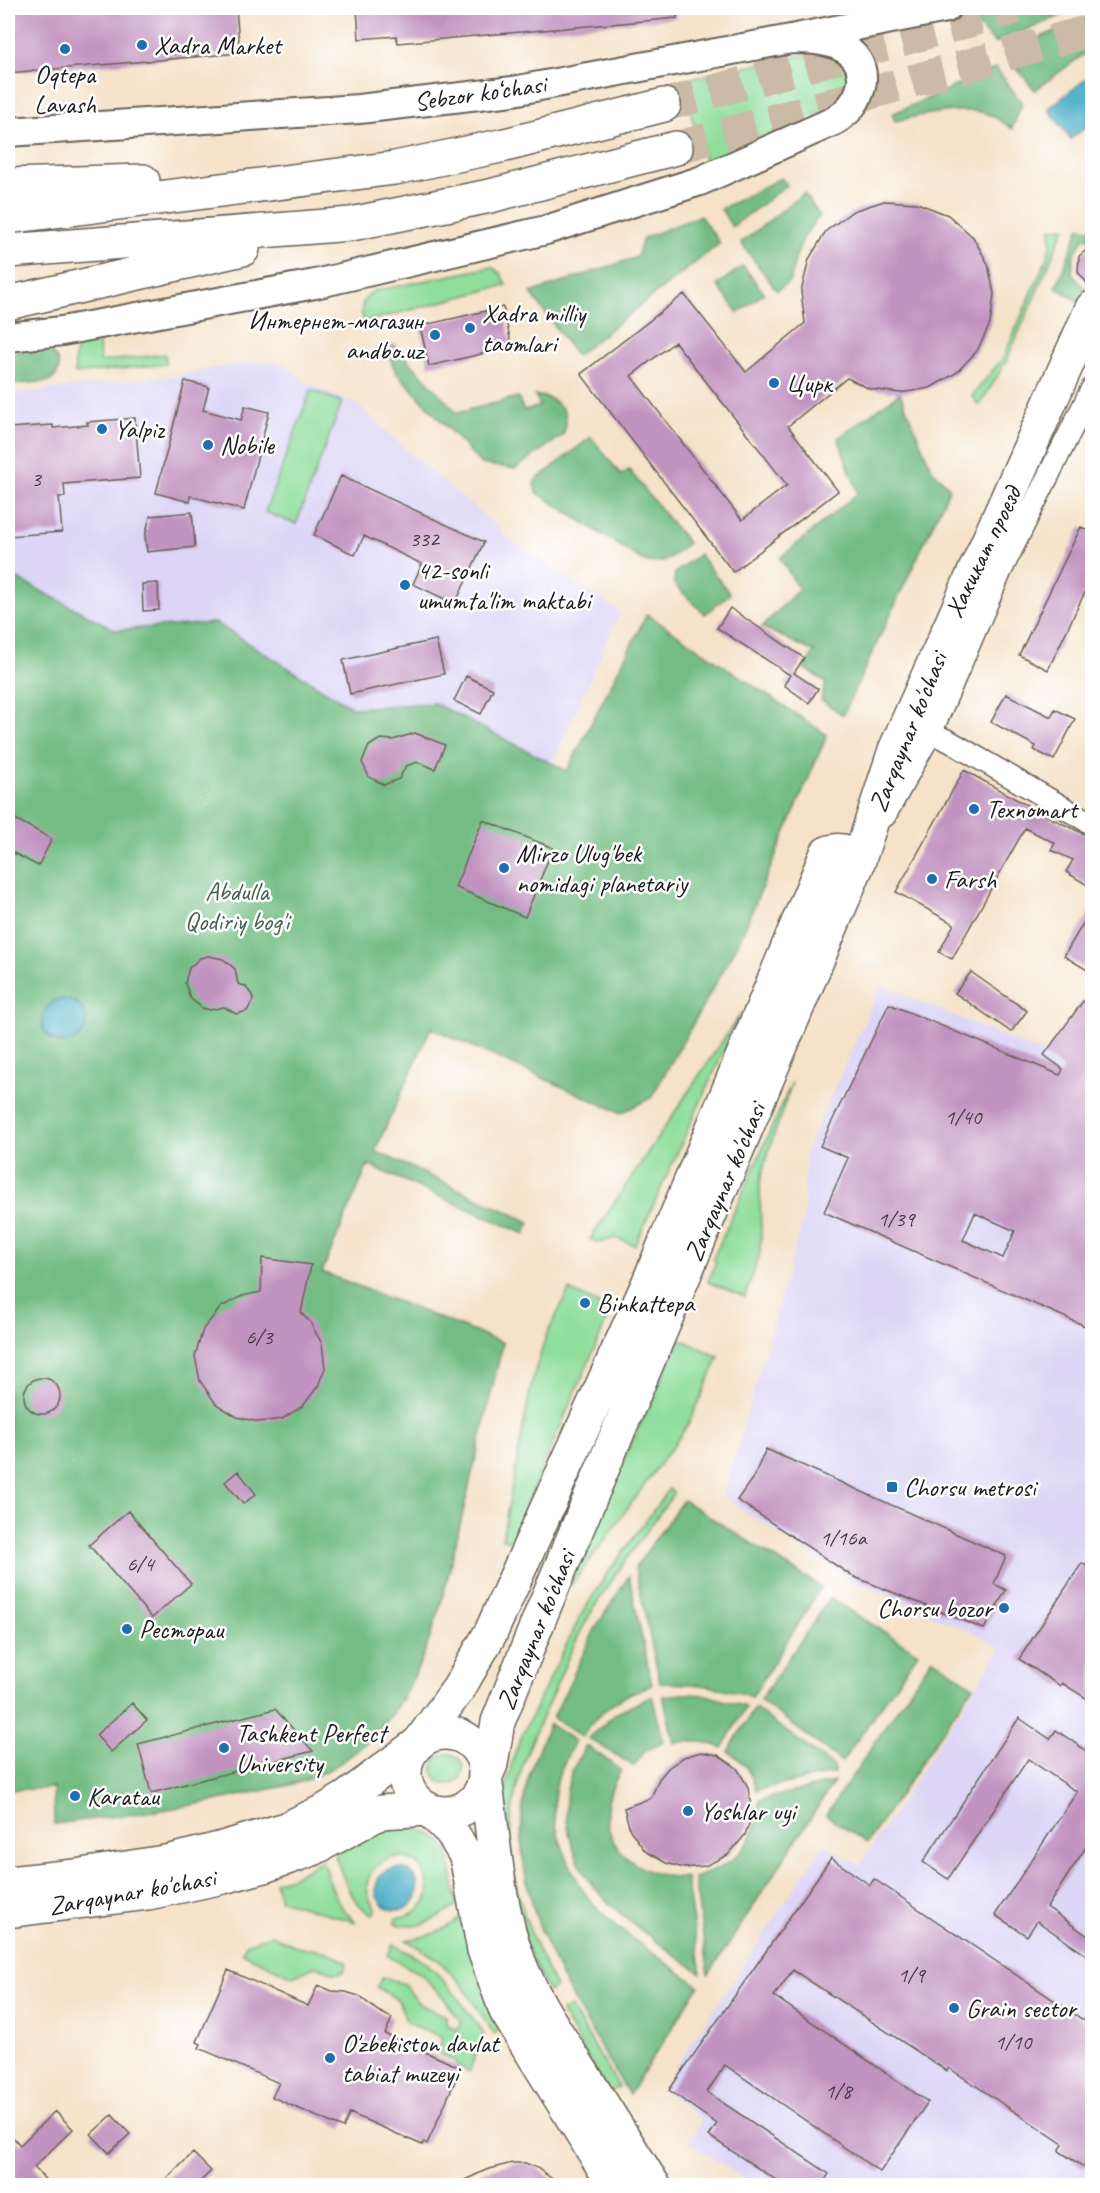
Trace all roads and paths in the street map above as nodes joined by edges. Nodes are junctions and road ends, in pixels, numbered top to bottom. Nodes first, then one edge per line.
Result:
1 (946, 8) edge
2 (791, 39) junction
3 (664, 105) tunnel mouth
4 (8, 132) edge
5 (676, 148) tunnel mouth
6 (340, 175) junction
7 (8, 185) edge
8 (8, 217) edge
9 (351, 224) junction
10 (8, 251) edge
11 (8, 303) edge
12 (1092, 308) edge
13 (8, 338) edge
14 (1092, 388) edge
15 (931, 733) junction
16 (1092, 824) edge
17 (857, 866) junction
18 (419, 1743) junction
19 (485, 1778) junction
20 (428, 1809) junction
21 (8, 1883) edge
22 (8, 1911) edge
23 (615, 2186) edge
24 (654, 2186) edge

1 - 2 street, Sebzor ko‘chasi
2 - 4 street, Sebzor ko‘chasi
2 - 13 street
3 - 6 main road, Sebzor ko‘chasi
5 - 9 main road
6 - 7 main road
6 - 8 main road, Sebzor ko‘chasi
9 - 10 main road
9 - 11 main road
12 - 17 main road, Zarqaynar ko'chasi
14 - 15 street, Хакикат проезд
15 - 16 street
15 - 17 street, Хакикат проезд
17 - 18 main road, Zarqaynar ko'chasi
17 - 19 main road, Zarqaynar ko'chasi
18 - 19 main road
18 - 20 main road
18 - 21 main road, Zarqaynar ko'chasi
19 - 20 main road
19 - 24 main road, Zarqaynar ko'chasi
20 - 22 main road, Zarqaynar ko'chasi
20 - 23 main road

